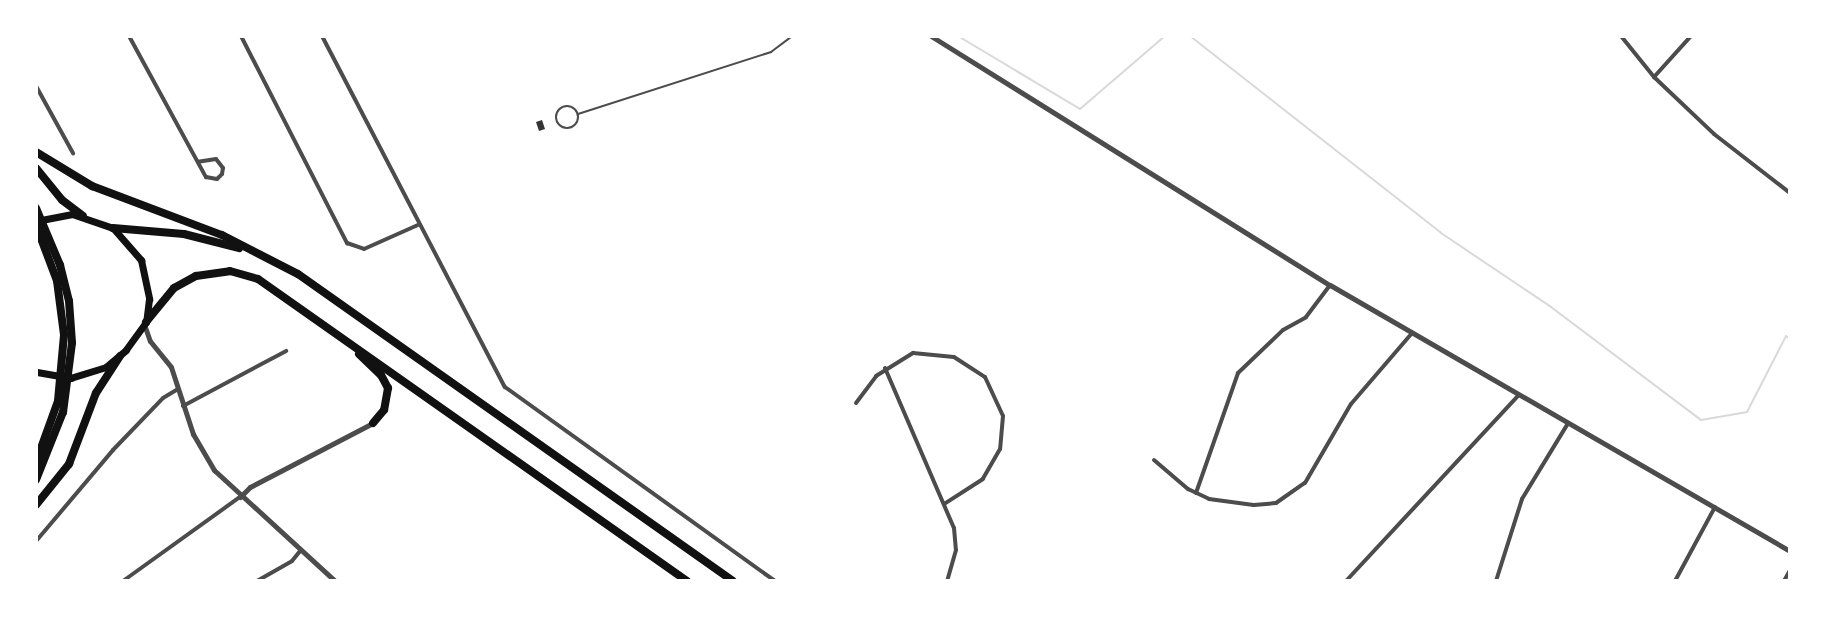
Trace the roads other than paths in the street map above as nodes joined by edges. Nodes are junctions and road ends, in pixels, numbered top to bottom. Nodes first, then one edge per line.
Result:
1 (129, 36) edge
2 (240, 36) edge
3 (322, 36) edge
4 (792, 36) edge
5 (931, 36) edge
6 (1621, 36) edge
7 (1691, 36) edge
8 (1654, 77) junction
9 (36, 86) edge
10 (578, 114) junction
11 (36, 152) edge
12 (73, 153) dead end
13 (198, 162) junction
14 (36, 168) edge
15 (1790, 193) edge
16 (36, 208) edge
17 (82, 216) junction
18 (36, 223) edge
19 (418, 225) junction
20 (113, 228) junction
21 (48, 241) junction
22 (269, 258) junction
23 (1330, 285) junction
24 (145, 323) junction
25 (336, 332) junction
26 (1413, 332) junction
27 (285, 351) dead end
28 (120, 356) junction
29 (885, 369) junction
30 (36, 372) edge
31 (179, 388) junction
32 (1519, 395) junction
33 (63, 397) junction
34 (856, 403) dead end
35 (183, 406) junction
36 (373, 423) joint
37 (1566, 425) junction
38 (1154, 460) dead end
39 (36, 462) edge
40 (36, 480) edge
41 (1196, 493) junction
42 (240, 497) junction
43 (944, 504) junction
44 (36, 505) edge
45 (1715, 507) junction
46 (37, 540) edge
47 (302, 549) junction
48 (1790, 551) edge
49 (1790, 570) edge
50 (123, 581) edge
51 (257, 581) edge
52 (335, 581) edge
53 (687, 581) edge
54 (733, 581) edge
55 (775, 581) edge
56 (947, 581) edge
57 (1346, 581) edge
58 (1496, 581) edge
59 (1675, 581) edge
60 (1784, 581) edge

1 - 13 street
2 - 19 street
3 - 19 street
4 - 10 lane
5 - 23 street
6 - 8 street
7 - 8 street
8 - 15 street
9 - 12 street
10 - 10 lane
11 - 22 highway
13 - 13 street
14 - 17 highway
16 - 21 highway
17 - 18 highway
17 - 20 highway
18 - 21 highway
19 - 55 street
20 - 22 highway
20 - 24 highway
21 - 33 highway
22 - 54 highway
23 - 26 street
23 - 41 street
24 - 25 highway
24 - 28 highway
24 - 31 street
25 - 36 highway
25 - 53 highway
26 - 32 street
26 - 41 street
27 - 35 street
28 - 30 highway
28 - 44 highway
29 - 34 street
29 - 43 street
29 - 43 street
31 - 35 street
31 - 46 street
32 - 37 street
32 - 57 street
33 - 39 highway
33 - 40 highway
35 - 42 street
36 - 42 street
37 - 45 street
37 - 58 street
38 - 41 street
42 - 47 street
42 - 50 street
43 - 56 street
45 - 48 street
45 - 59 street
47 - 51 street
47 - 52 street
49 - 60 street

